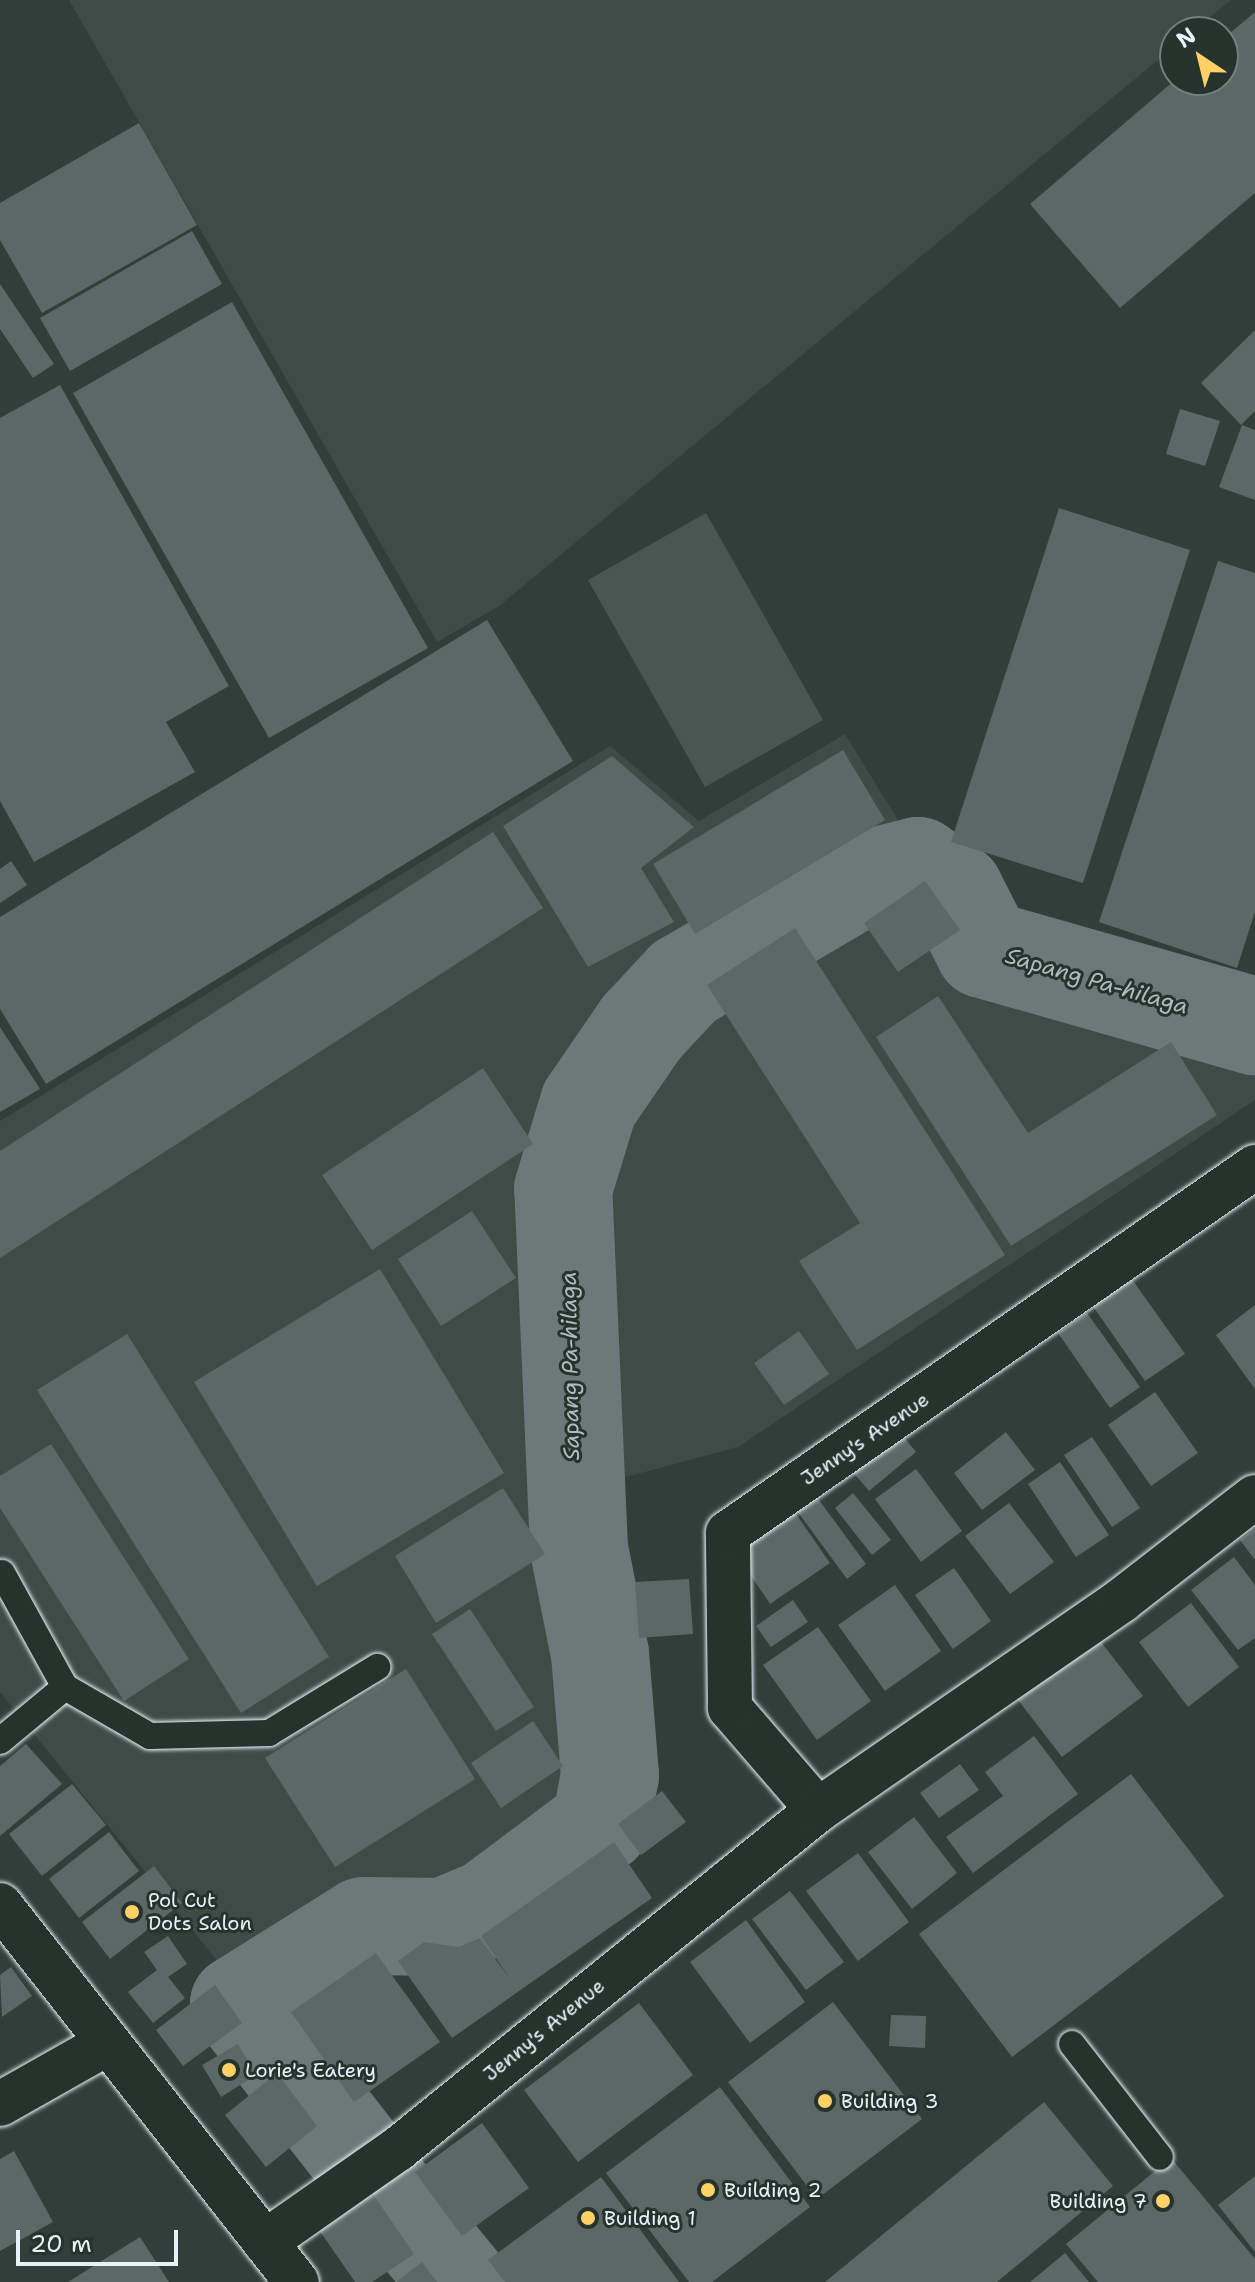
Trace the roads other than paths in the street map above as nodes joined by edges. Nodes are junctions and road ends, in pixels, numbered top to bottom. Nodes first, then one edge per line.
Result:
1 (1255, 1167) edge
2 (1255, 1497) edge
3 (2, 1573) edge
4 (377, 1667) dead end
5 (65, 1687) junction
6 (0, 1741) edge
7 (818, 1810) junction
8 (0, 1905) edge
9 (108, 2043) junction
10 (1072, 2044) dead end
11 (0, 2104) edge
12 (1160, 2157) dead end
13 (265, 2242) junction
14 (297, 2282) edge

1 - 7 street, Jenny's Avenue
2 - 7 street, Jenny's Avenue
3 - 5 lane
4 - 5 lane
5 - 6 lane
7 - 13 street, Jenny's Avenue
8 - 9 street
9 - 11 street
9 - 13 street
10 - 12 lane
13 - 14 street

